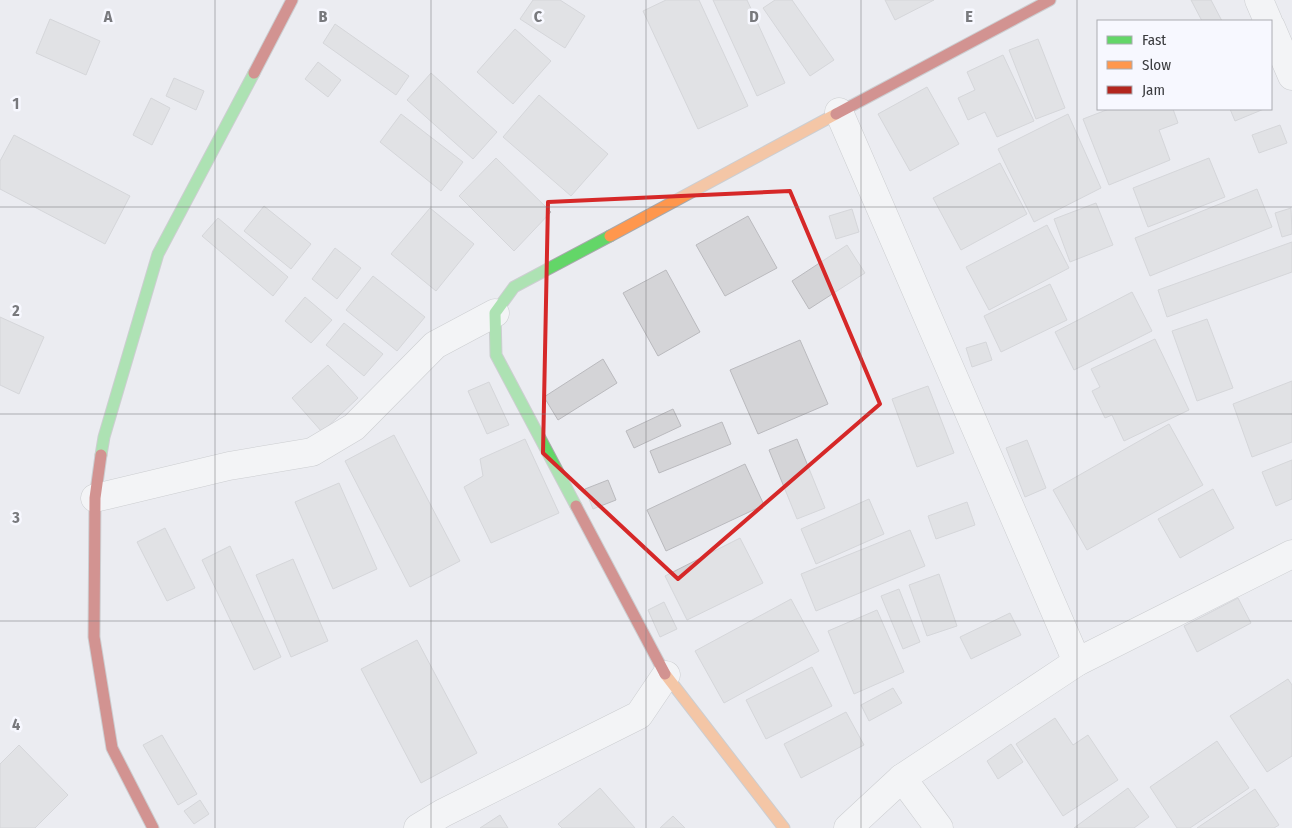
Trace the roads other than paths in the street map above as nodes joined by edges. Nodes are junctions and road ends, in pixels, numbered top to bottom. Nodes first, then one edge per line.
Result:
1 (292, 0) edge
2 (1050, 0) edge
3 (1259, 0) edge
4 (1268, 20) edge
5 (1272, 29) edge
6 (1292, 76) edge
7 (839, 112) junction
8 (495, 313) junction
9 (95, 498) junction
10 (1288, 564) edge
11 (1077, 662) junction
12 (666, 675) junction
13 (902, 778) junction
14 (153, 828) edge
15 (418, 828) edge
16 (784, 828) edge
17 (848, 828) edge
18 (938, 828) edge

1 - 9 street
2 - 7 street
3 - 4 street
5 - 6 street
7 - 8 street
7 - 11 street
8 - 9 street
8 - 12 street
9 - 14 street
10 - 11 street
11 - 13 street
12 - 15 street
12 - 16 street
13 - 17 street
13 - 18 street

